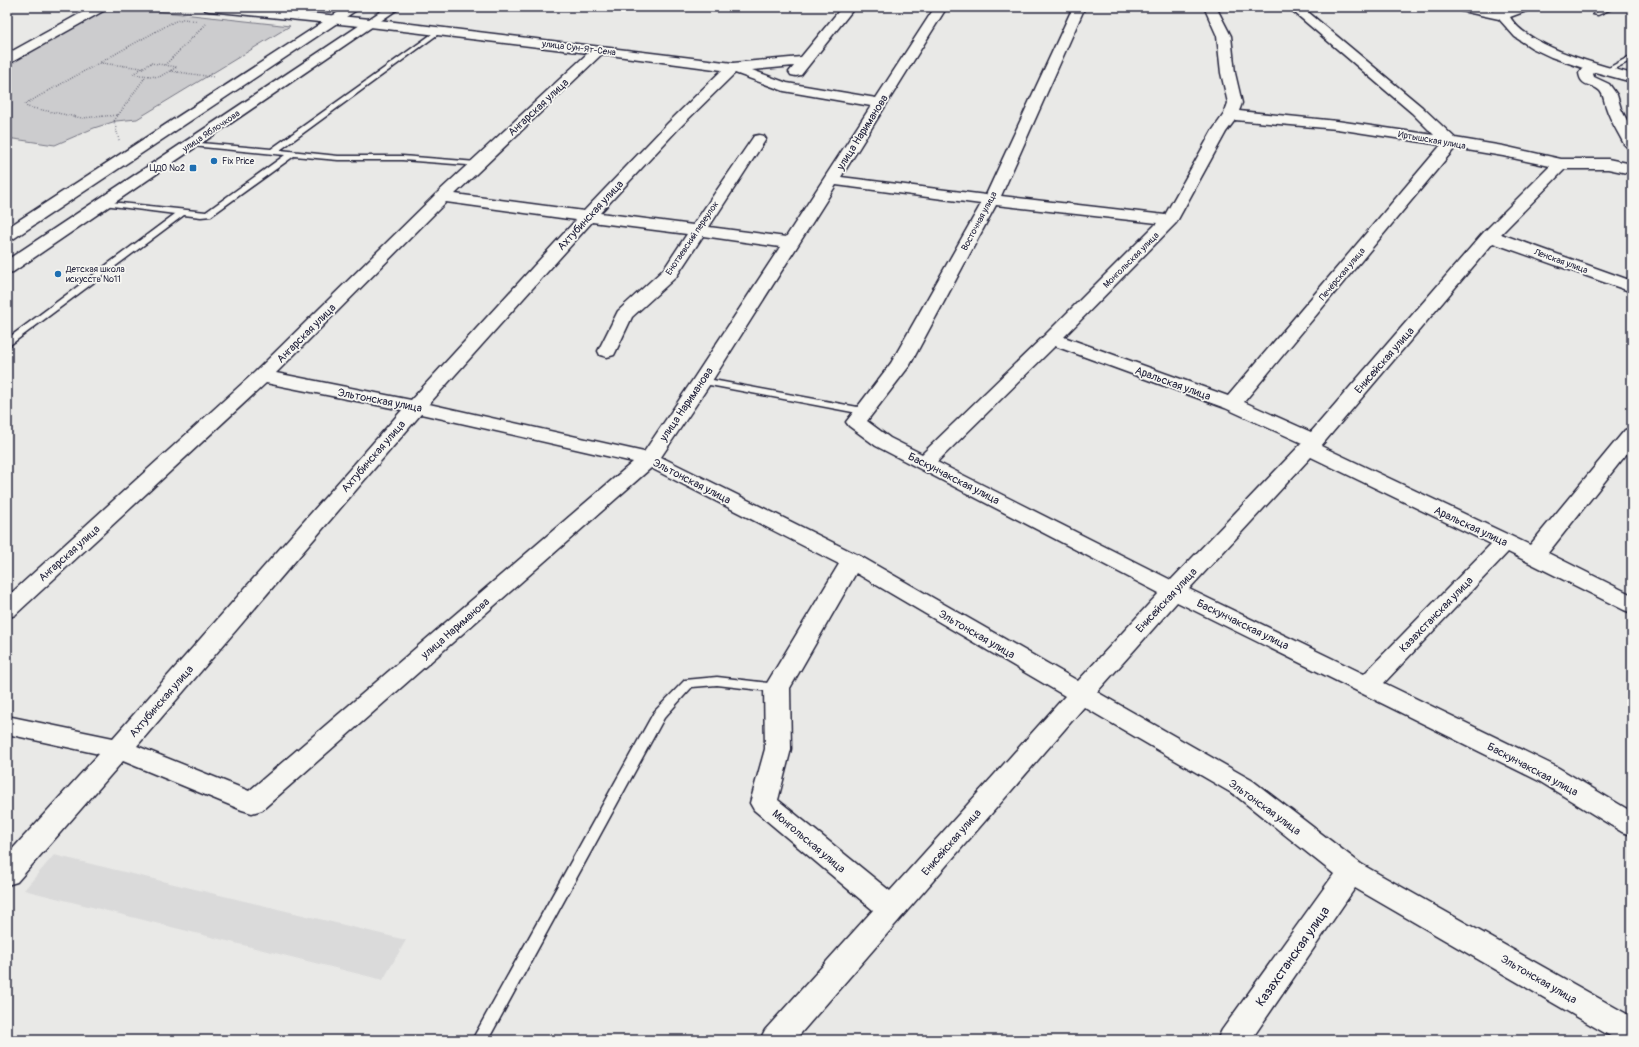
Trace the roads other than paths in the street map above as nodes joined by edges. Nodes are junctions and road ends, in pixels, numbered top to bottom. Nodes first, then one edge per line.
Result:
1 (101, 7) edge
2 (209, 7) edge
3 (355, 7) edge
4 (395, 7) edge
5 (849, 7) edge
6 (941, 7) edge
7 (1079, 7) edge
8 (1210, 7) edge
9 (1294, 7) edge
10 (1461, 7) edge
11 (1525, 7) edge
12 (1613, 7) edge
13 (1500, 12) edge
14 (1596, 14) dead end
15 (335, 20) junction
16 (370, 23) junction
17 (439, 31) junction
18 (599, 50) junction
19 (1632, 57) edge
20 (7, 59) edge
21 (805, 61) junction
22 (732, 67) junction
23 (1599, 68) junction
24 (1628, 76) edge
25 (784, 87) junction
26 (881, 103) junction
27 (1231, 115) junction
28 (759, 139) dead end
29 (1451, 143) junction
30 (192, 144) junction
31 (1632, 144) edge
32 (274, 151) junction
33 (293, 153) junction
34 (477, 164) junction
35 (1561, 164) junction
36 (1632, 169) edge
37 (831, 180) junction
38 (442, 197) junction
39 (991, 200) junction
40 (104, 203) junction
41 (182, 213) junction
42 (589, 215) junction
43 (1170, 220) junction
44 (697, 230) junction
45 (7, 235) edge
46 (1490, 236) junction
47 (790, 243) junction
48 (7, 268) edge
49 (1632, 286) edge
50 (1052, 339) junction
51 (7, 343) edge
52 (607, 351) dead end
53 (262, 376) junction
54 (702, 381) junction
55 (1232, 404) junction
56 (416, 407) junction
57 (859, 416) junction
58 (1632, 434) edge
59 (1311, 445) junction
60 (649, 459) junction
61 (924, 463) junction
62 (1505, 542) junction
63 (1534, 555) junction
64 (852, 561) junction
65 (1174, 591) junction
66 (1632, 605) edge
67 (7, 610) edge
68 (1368, 685) junction
69 (777, 688) junction
70 (1081, 694) junction
71 (7, 725) edge
72 (119, 749) junction
73 (1632, 825) edge
74 (1351, 872) junction
75 (7, 874) edge
76 (891, 909) junction
77 (1632, 1033) edge
78 (480, 1040) edge
79 (776, 1040) edge
80 (1233, 1040) edge

1 - 20 street
2 - 15 street, улица Сун-Ят-Сена
3 - 15 street
4 - 16 street, улица Яблочкова
5 - 21 street
6 - 26 street, улица Нариманова
7 - 39 street, Восточная улица
8 - 27 street, Монгольская улица
9 - 29 street
10 - 13 street
11 - 13 street
12 - 14 lane
13 - 23 street
15 - 16 street, улица Сун-Ят-Сена
15 - 45 street
16 - 17 street, улица Сун-Ят-Сена
16 - 30 street, улица Яблочкова
17 - 18 street, улица Сун-Ят-Сена
17 - 32 lane
18 - 22 street, улица Сун-Ят-Сена
18 - 34 street, Ангарская улица
19 - 23 lane
21 - 22 street
21 - 25 street
22 - 25 street, улица Сун-Ят-Сена
22 - 42 street, Ахтубинская улица
23 - 24 street
23 - 31 street
25 - 26 street, улица Сун-Ят-Сена
26 - 37 street, улица Нариманова
27 - 29 street, Иртышская улица
27 - 43 street, Монгольская улица
28 - 44 street, Енотаевский переулок
29 - 35 street, Иртышская улица
29 - 55 street, Печёрская улица
30 - 32 lane
30 - 40 street, улица Яблочкова
32 - 33 lane
33 - 34 lane
33 - 41 lane
34 - 38 street, Ангарская улица
35 - 36 street, Иртышская улица
35 - 46 street, Енисейская улица
37 - 39 street
37 - 47 street, улица Нариманова
38 - 42 street
38 - 53 street, Ангарская улица
39 - 43 street
39 - 57 street, Восточная улица
40 - 41 lane
40 - 48 street, улица Яблочкова
41 - 51 lane
42 - 44 street
42 - 56 street, Ахтубинская улица
43 - 50 street, Монгольская улица
44 - 47 street
44 - 52 street, Енотаевский переулок
46 - 49 street, Ленская улица
46 - 59 street, Енисейская улица
47 - 54 street, улица Нариманова
50 - 55 street, Аральская улица
50 - 61 street, Монгольская улица
53 - 56 street, Эльтонская улица
53 - 67 street, Ангарская улица
54 - 57 lane, Баскунчакская улица
54 - 60 street, улица Нариманова
55 - 59 street, Аральская улица
56 - 60 street, Эльтонская улица
56 - 72 street, Ахтубинская улица
57 - 61 street, Баскунчакская улица
58 - 63 street
59 - 62 street, Аральская улица
59 - 65 street, Енисейская улица
60 - 64 street, Эльтонская улица
60 - 72 street, улица Нариманова
61 - 65 street, Баскунчакская улица
62 - 63 street, Аральская улица
62 - 68 street, Казахстанская улица
63 - 66 street, Аральская улица
64 - 69 street
64 - 70 street, Эльтонская улица
65 - 68 street, Баскунчакская улица
65 - 70 street, Енисейская улица
68 - 73 street, Баскунчакская улица
69 - 76 street, Монгольская улица
69 - 78 lane
70 - 74 street, Эльтонская улица
70 - 76 street, Енисейская улица
71 - 72 street
72 - 75 street, Ахтубинская улица
74 - 77 street, Эльтонская улица
74 - 80 street, Казахстанская улица
76 - 79 street, Енисейская улица

